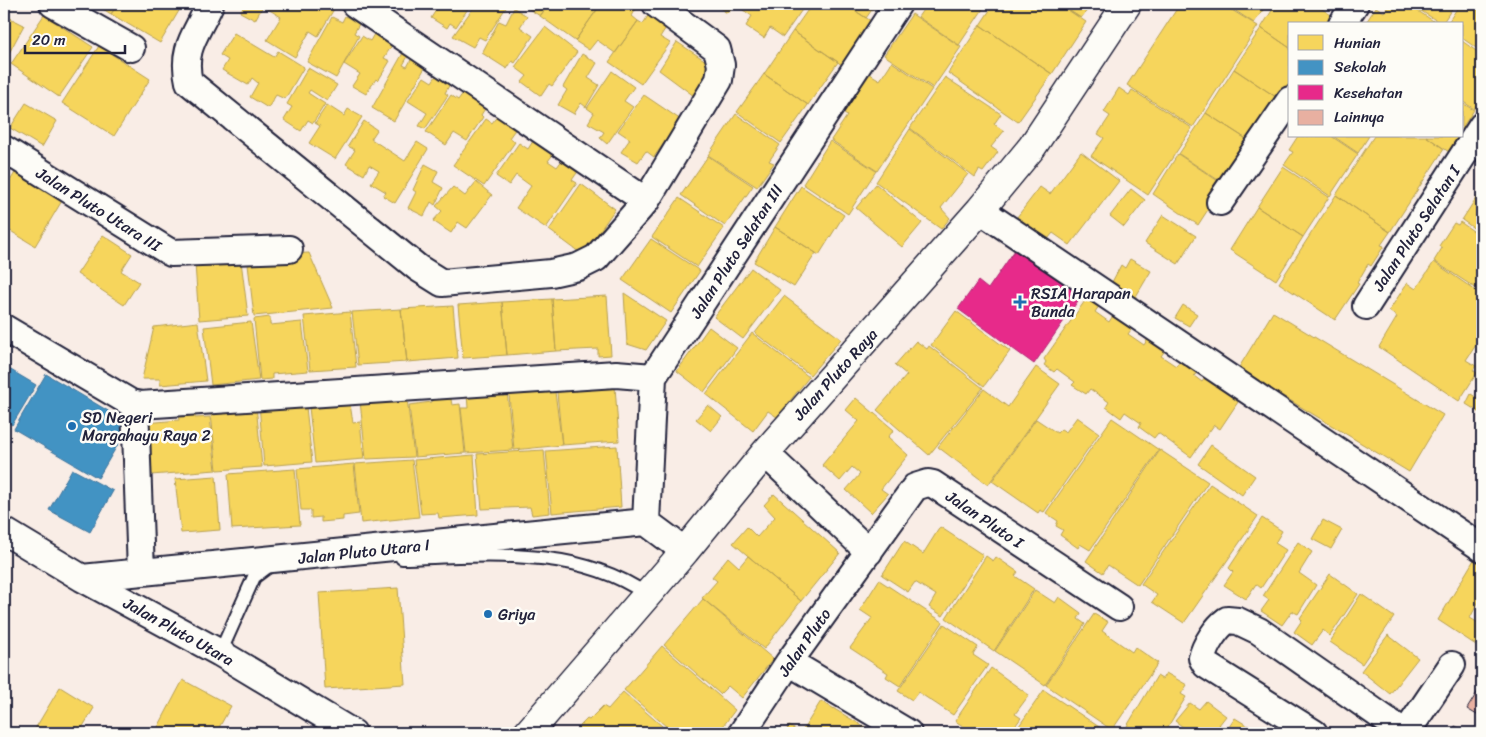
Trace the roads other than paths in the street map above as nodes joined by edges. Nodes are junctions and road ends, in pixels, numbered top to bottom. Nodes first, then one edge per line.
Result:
1 (53, 4) edge
2 (210, 4) edge
3 (355, 4) edge
4 (656, 4) edge
5 (898, 4) edge
6 (1127, 4) edge
7 (1356, 4) edge
8 (1343, 22) edge
9 (131, 48) dead end
10 (1288, 103) edge
11 (1482, 126) edge
12 (4, 149) edge
13 (646, 201) junction
14 (1220, 202) dead end
15 (980, 210) junction
16 (289, 249) dead end
17 (1366, 306) dead end
18 (4, 328) edge
19 (653, 377) junction
20 (135, 404) junction
21 (765, 452) junction
22 (640, 523) junction
23 (4, 531) edge
24 (1482, 548) edge
25 (685, 551) junction
26 (869, 552) junction
27 (141, 572) junction
28 (82, 578) junction
29 (638, 589) junction
30 (1119, 607) dead end
31 (220, 653) junction
32 (789, 662) junction
33 (1452, 665) dead end
34 (353, 733) edge
35 (528, 733) edge
36 (742, 733) edge
37 (908, 733) edge
38 (1314, 733) edge
39 (1406, 733) edge

1 - 9 street
2 - 13 street
3 - 13 street
4 - 13 street
5 - 19 street, Jalan Pluto Selatan III
6 - 15 street, Jalan Pluto Raya
7 - 8 street
10 - 14 street
11 - 17 street, Jalan Pluto Selatan I
12 - 16 street, Jalan Pluto Utara III
15 - 21 street, Jalan Pluto Raya
15 - 24 street
18 - 20 street
19 - 20 street
19 - 22 street
20 - 27 street
21 - 25 street, Jalan Pluto Raya
21 - 26 street
22 - 25 street
22 - 27 street, Jalan Pluto Utara I
23 - 28 street, Jalan Pluto Utara
25 - 29 street, Jalan Pluto Raya
26 - 30 street, Jalan Pluto I
26 - 32 street, Jalan Pluto
27 - 28 street, Jalan Pluto Utara I
28 - 31 street, Jalan Pluto Utara
29 - 31 lane
29 - 35 street, Jalan Pluto Raya
31 - 34 street, Jalan Pluto Utara
32 - 36 street, Jalan Pluto
32 - 37 street
33 - 39 street
38 - 39 street

